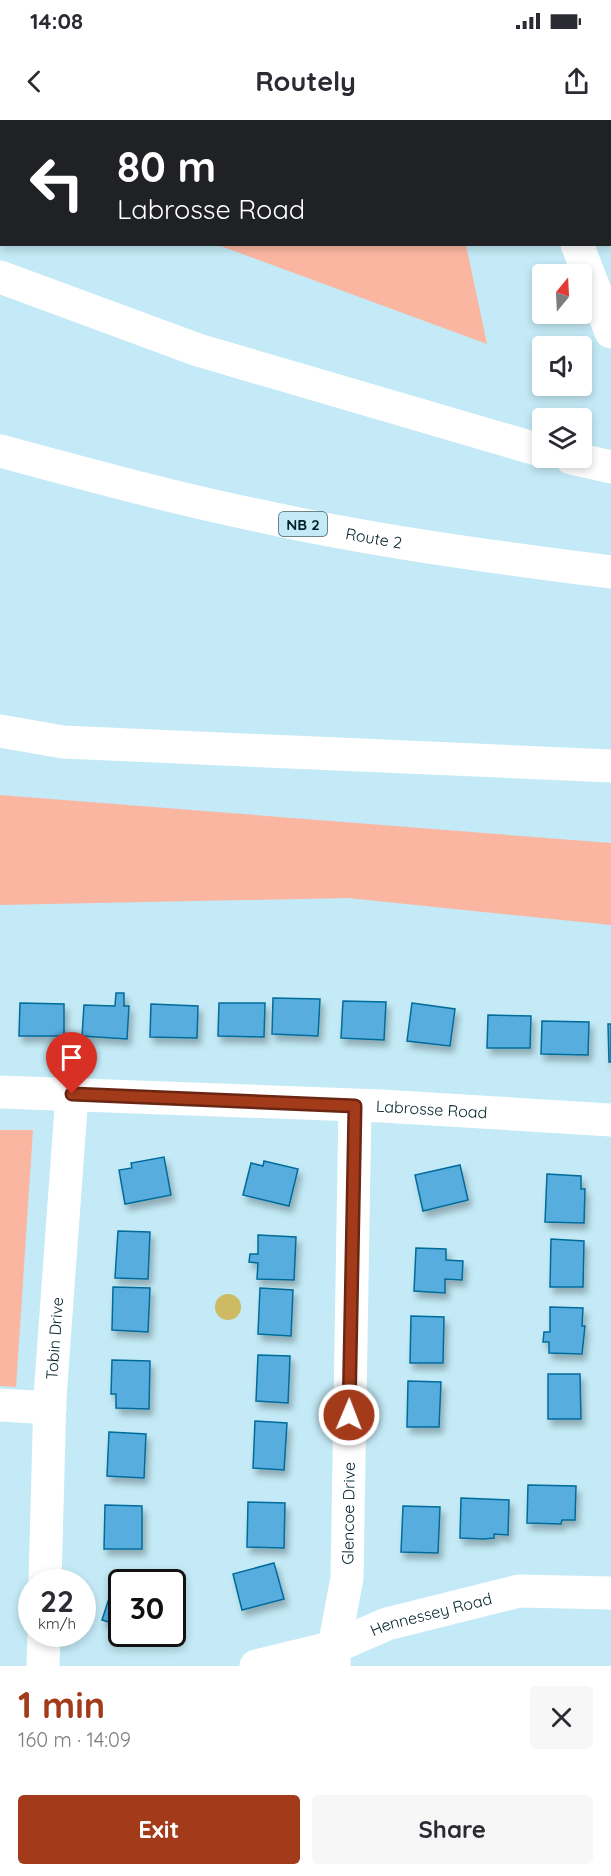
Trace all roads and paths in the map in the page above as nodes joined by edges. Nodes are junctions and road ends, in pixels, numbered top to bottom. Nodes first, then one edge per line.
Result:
1 (578, 246) edge
2 (0, 277) edge
3 (611, 332) edge
4 (532, 448) edge
5 (0, 450) edge
6 (592, 463) edge
7 (611, 467) edge
8 (611, 572) edge
9 (0, 731) edge
10 (611, 766) edge
11 (0, 1092) edge
12 (72, 1094) junction
13 (355, 1106) junction
14 (611, 1120) edge
15 (0, 1405) edge
16 (50, 1408) junction
17 (45, 1569) edge
18 (611, 1593) edge
19 (44, 1647) edge
20 (334, 1656) edge
21 (43, 1666) edge
22 (256, 1666) edge

1 - 3 main road
2 - 4 main road
5 - 8 main road, Route 2 / NB 2
6 - 7 main road
9 - 10 main road
11 - 12 main road, Labrosse Road
12 - 13 main road, Labrosse Road
12 - 16 main road, Tobin Drive
13 - 14 main road, Labrosse Road
13 - 20 main road, Glencoe Drive
15 - 16 main road
16 - 17 main road, Tobin Drive
18 - 20 main road, Hennessey Road
19 - 21 main road
20 - 22 main road, Hennessey Road

